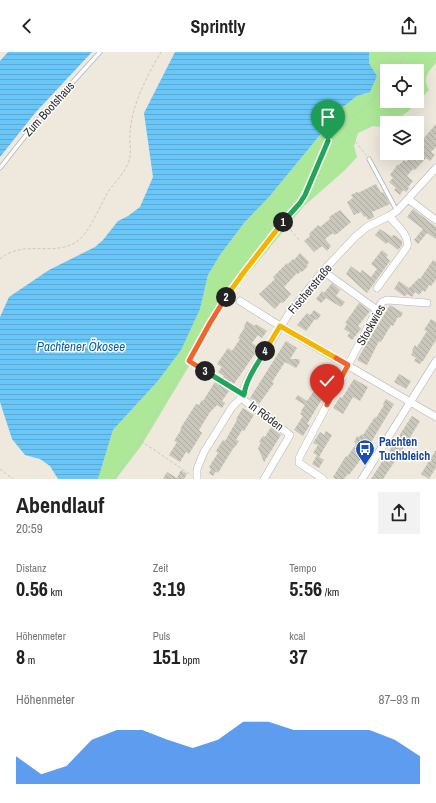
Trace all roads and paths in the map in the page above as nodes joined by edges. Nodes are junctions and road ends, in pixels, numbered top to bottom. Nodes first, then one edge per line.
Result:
1 (100, 52) edge
2 (161, 52) edge
3 (408, 52) edge
4 (399, 64) edge
5 (380, 89) edge
6 (342, 126) junction
7 (369, 159) joint
8 (0, 168) edge
9 (436, 169) edge
10 (408, 199) junction
11 (397, 210) junction
12 (389, 216) junction
13 (436, 220) edge
14 (283, 222) junction
15 (299, 240) dead end
16 (0, 259) edge
17 (323, 271) junction
18 (377, 288) dead end
19 (229, 293) junction
20 (239, 300) joint
21 (427, 303) dead end
22 (377, 310) junction
23 (280, 326) junction
24 (189, 361) junction
25 (436, 361) edge
26 (348, 365) junction
27 (242, 396) junction
28 (411, 402) junction
29 (436, 417) edge
30 (140, 441) junction
31 (0, 469) edge
32 (13, 479) edge
33 (114, 479) edge
34 (197, 479) edge
35 (264, 479) edge
36 (323, 479) edge
37 (362, 479) edge

1 - 8 lane, Zum Bootshaus
2 - 16 path
3 - 4 path
5 - 6 path
6 - 7 path
6 - 14 path
7 - 11 lane
9 - 10 street, Fischerstraße
10 - 11 street, Fischerstraße
10 - 13 street
11 - 12 street, Fischerstraße
12 - 17 street, Fischerstraße
12 - 18 street
14 - 15 path
14 - 19 path
17 - 22 street
17 - 23 street, Fischerstraße
19 - 20 path
19 - 24 path
20 - 23 street
21 - 22 street, Stockwies
22 - 26 street, Stockwies
23 - 26 street
23 - 27 street, Fischerstraße
24 - 27 path
24 - 30 path
25 - 28 street
26 - 28 street
26 - 36 street, Stockwies
27 - 34 street, Fischerstraße
27 - 35 street, In Röden
28 - 29 street
28 - 37 street
30 - 33 path
30 - 34 path
31 - 32 path

